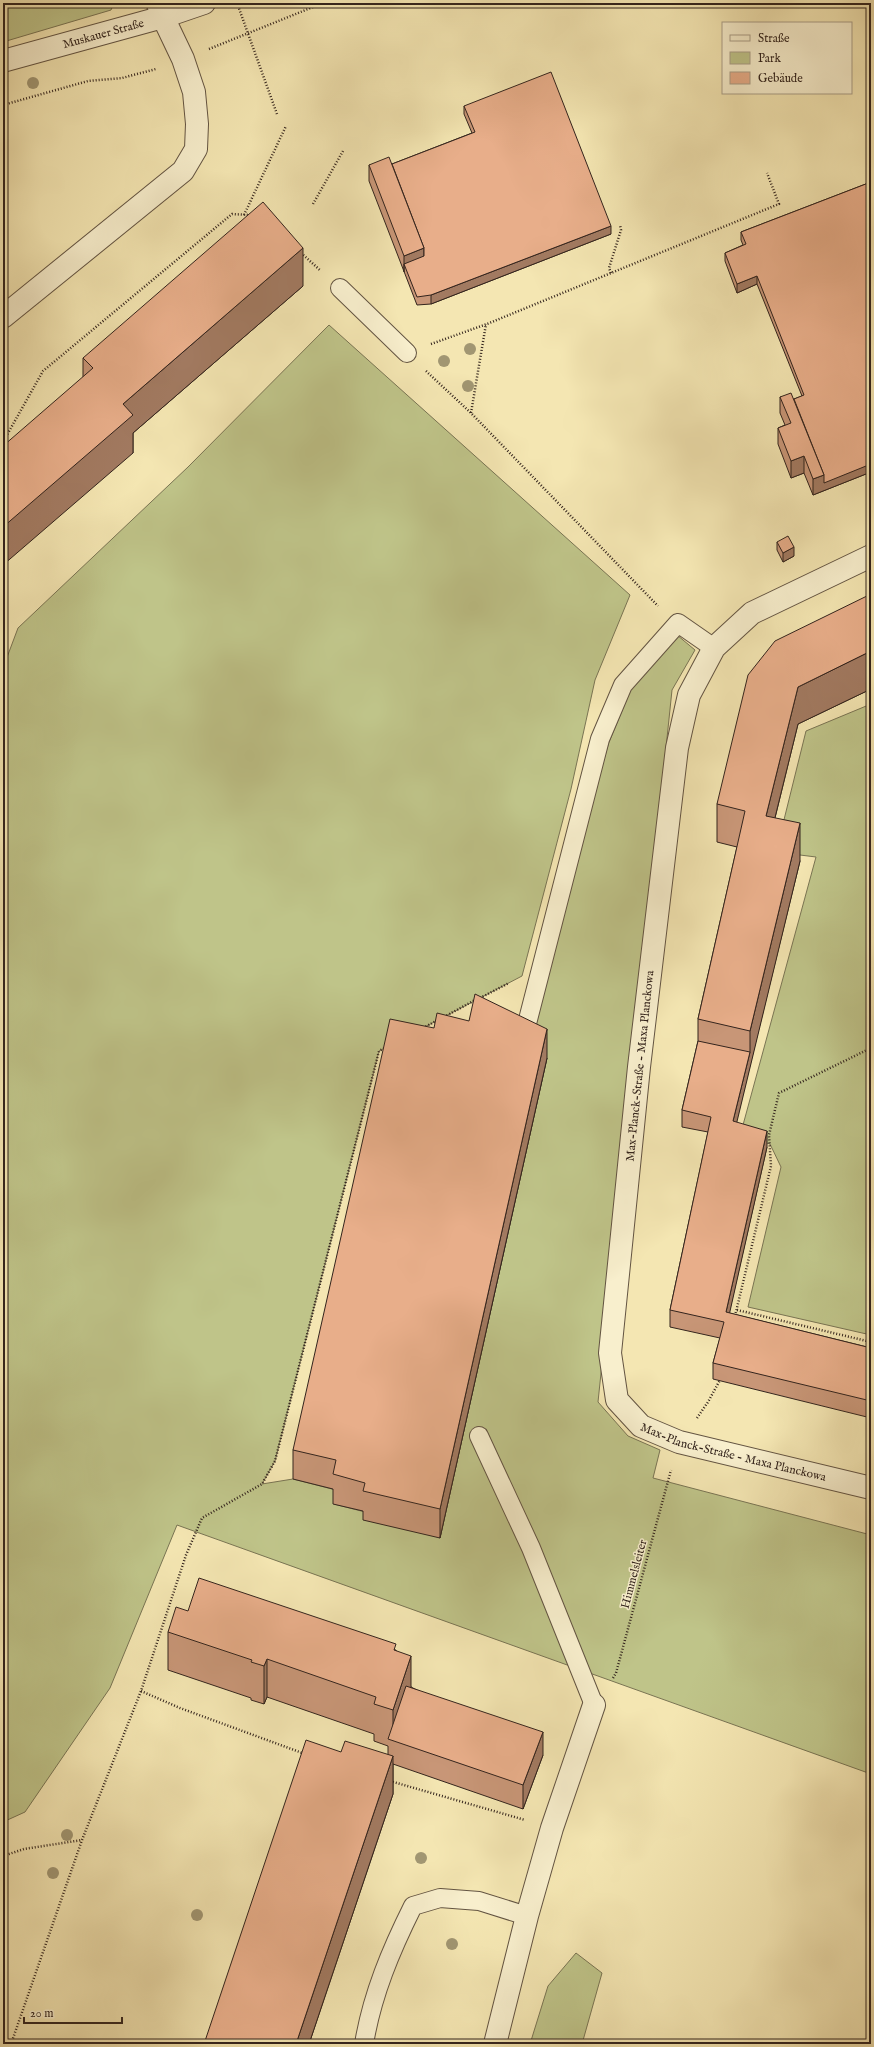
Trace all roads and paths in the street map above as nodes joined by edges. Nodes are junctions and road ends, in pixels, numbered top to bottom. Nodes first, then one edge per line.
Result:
1 (204, 3) edge
2 (237, 3) edge
3 (159, 10) edge
4 (3, 61) edge
5 (277, 114) dead end
6 (286, 126) dead end
7 (343, 151) dead end
8 (767, 173) dead end
9 (313, 204) dead end
10 (244, 214) junction
11 (258, 216) edge
12 (620, 225) dead end
13 (300, 252) edge
14 (611, 273) junction
15 (340, 288) joint
16 (3, 317) edge
17 (486, 324) junction
18 (407, 353) junction
19 (471, 413) junction
20 (3, 442) edge
21 (871, 556) edge
22 (660, 609) dead end
23 (714, 648) junction
24 (516, 979) dead end
25 (420, 1029) edge
26 (393, 1043) edge
27 (522, 1046) edge
28 (871, 1048) edge
29 (737, 1310) junction
30 (733, 1323) edge
31 (871, 1342) edge
32 (720, 1380) edge
33 (708, 1402) dead end
34 (479, 1436) dead end
35 (679, 1442) junction
36 (871, 1488) edge
37 (141, 1691) junction
38 (594, 1705) junction
39 (307, 1754) edge
40 (383, 1779) edge
41 (552, 1828) junction
42 (82, 1840) junction
43 (3, 1856) edge
44 (527, 1916) junction
45 (11, 2044) edge
46 (364, 2044) edge
47 (495, 2044) edge

1 - 3 street, Muskauer Straße
2 - 5 path
3 - 4 street, Muskauer Straße
3 - 16 street
6 - 10 path
7 - 9 path
8 - 14 path
10 - 11 path
10 - 20 path
12 - 14 path
13 - 15 path
14 - 17 path
15 - 18 lane
17 - 18 path
17 - 19 path
18 - 19 path
19 - 22 path
21 - 23 street, Max-Planck-Straße - Maxa Planckowa
23 - 27 lane
23 - 35 street, Max-Planck-Straße - Maxa Planckowa
24 - 25 path
26 - 37 path
28 - 29 path
29 - 30 path
29 - 31 path
32 - 33 path
34 - 38 lane
35 - 36 street, Max-Planck-Straße - Maxa Planckowa
35 - 38 path, Himmelsleiter
37 - 39 path
37 - 42 path
38 - 41 street
40 - 41 path
41 - 44 street
42 - 43 path
42 - 45 path
44 - 46 lane
44 - 47 street

